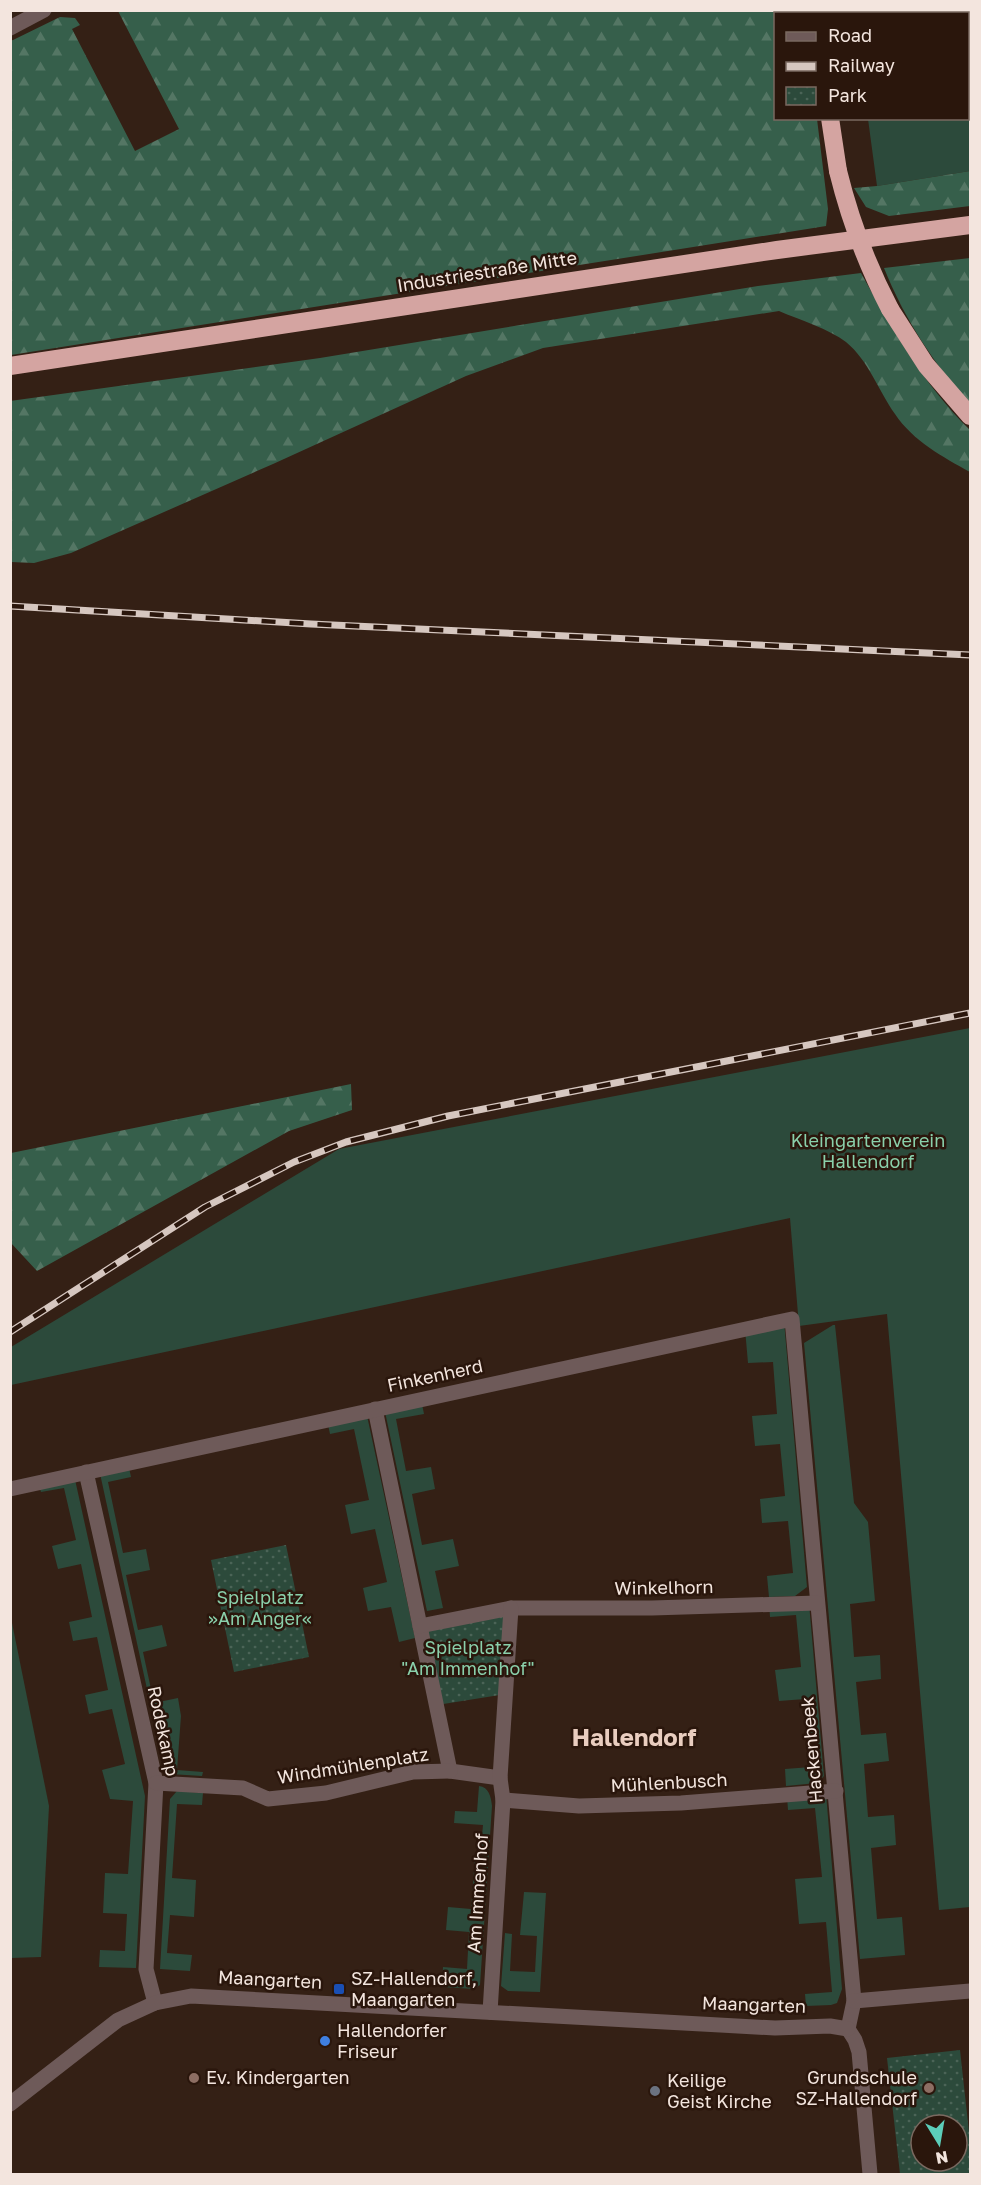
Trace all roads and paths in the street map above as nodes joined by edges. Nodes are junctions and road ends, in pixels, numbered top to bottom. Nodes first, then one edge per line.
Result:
1 (44, 10) edge
2 (10, 27) edge
3 (830, 120) edge
4 (970, 225) edge
5 (10, 366) edge
6 (970, 416) edge
7 (792, 1319) joint
8 (375, 1409) junction
9 (86, 1472) junction
10 (10, 1489) edge
11 (817, 1603) junction
12 (511, 1608) junction
13 (420, 1626) junction
14 (450, 1771) junction
15 (500, 1778) junction
16 (156, 1783) junction
17 (836, 1791) junction
18 (503, 1800) junction
19 (970, 1991) edge
20 (854, 2001) junction
21 (155, 2003) junction
22 (490, 2012) junction
23 (848, 2029) junction
24 (10, 2104) edge
25 (870, 2175) edge

1 - 2 street
3 - 6 highway, bridge
4 - 5 highway, Industriestraße Mitte
7 - 8 street, Finkenherd
7 - 11 street, Hackenbeek
8 - 9 street, Finkenherd
8 - 13 street
9 - 10 street, Finkenherd
9 - 16 street, Rodekamp
11 - 12 street, Winkelhorn
11 - 17 street, Hackenbeek
12 - 13 street
12 - 15 street, Am Immenhof
13 - 14 street
14 - 15 street
14 - 16 street, Windmühlenplatz
15 - 18 street, Am Immenhof
16 - 21 street, Rodekamp
17 - 18 street, Mühlenbusch
17 - 20 street, Hackenbeek
18 - 22 street, Am Immenhof
19 - 20 street
20 - 23 street, Hackenbeek
21 - 22 street, Maangarten
21 - 24 street, Maangarten
22 - 23 street, Maangarten
23 - 25 street

